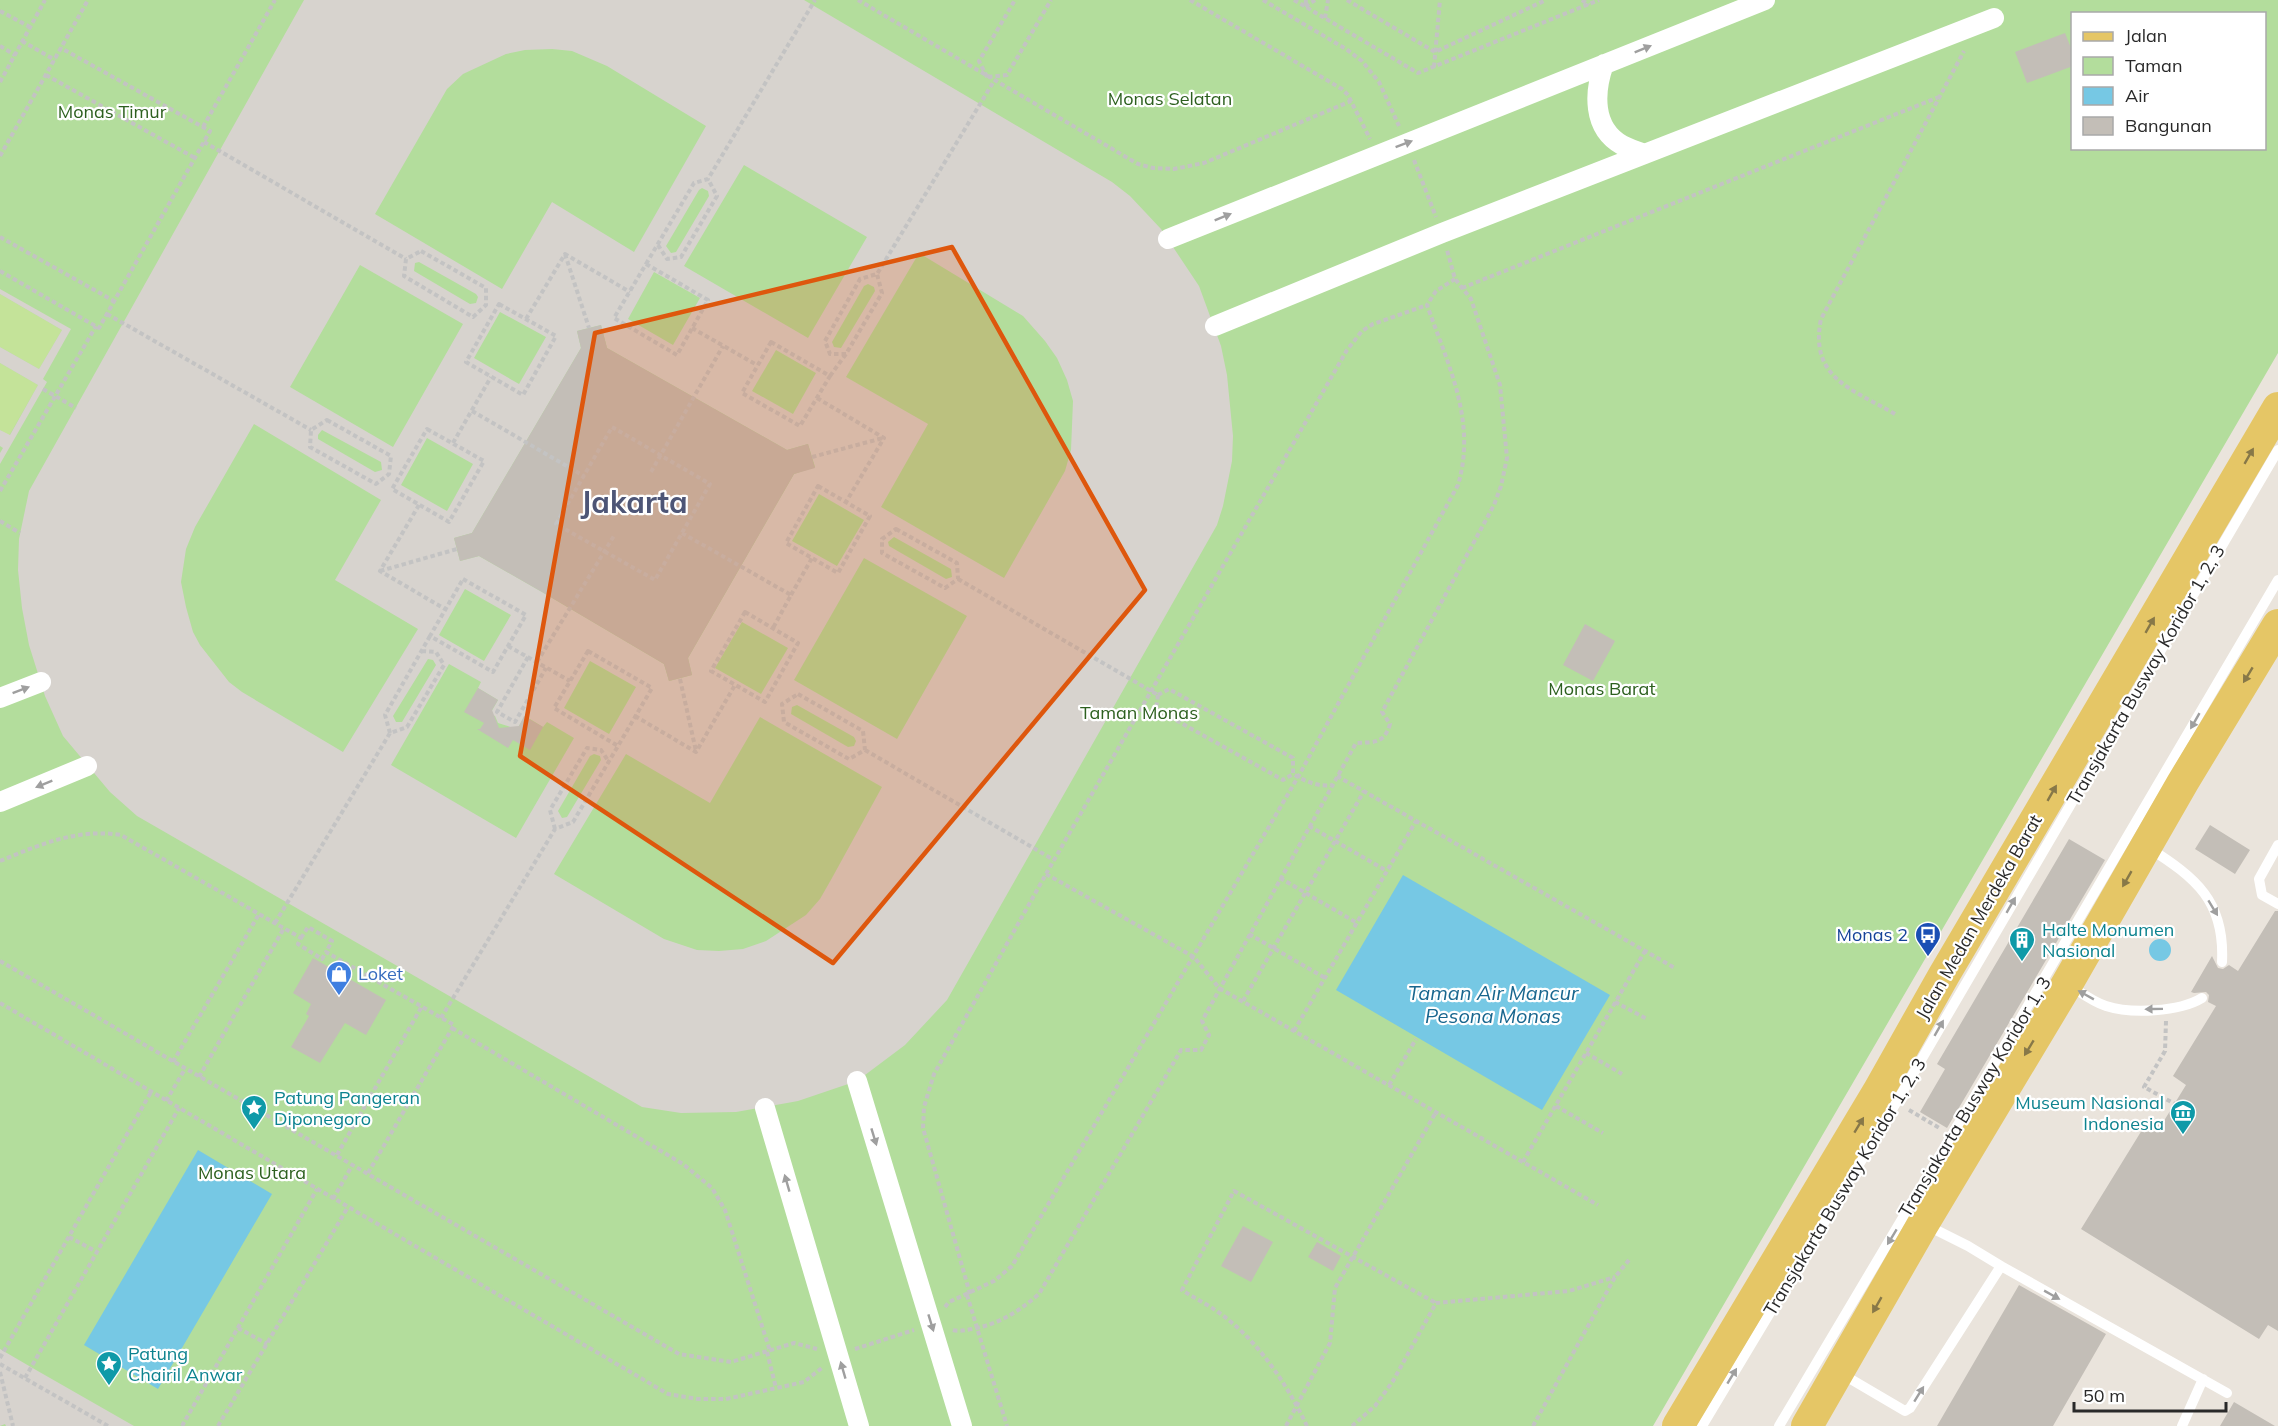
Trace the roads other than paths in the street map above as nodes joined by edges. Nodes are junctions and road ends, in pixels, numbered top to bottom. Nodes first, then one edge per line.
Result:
1 (1766, 0) edge
2 (1987, 21) road end
3 (1604, 64) junction
4 (1644, 154) junction
5 (1168, 239) dead end
6 (1215, 326) dead end
7 (2278, 408) edge
8 (2278, 450) edge
9 (2278, 580) edge
10 (2278, 625) edge
11 (41, 682) dead end
12 (0, 698) edge
13 (87, 766) dead end
14 (0, 802) edge
15 (2278, 845) edge
16 (2146, 846) junction
17 (2278, 904) edge
18 (2222, 962) dead end
19 (2067, 984) junction
20 (2202, 998) dead end
21 (857, 1081) dead end
22 (765, 1108) dead end
23 (1923, 1224) junction
24 (2001, 1266) junction
25 (1839, 1372) junction
26 (2203, 1379) junction
27 (1700, 1391) junction
28 (2227, 1393) dead end
29 (859, 1426) edge
30 (962, 1426) edge
31 (1678, 1426) edge
32 (1700, 1426) edge
33 (1779, 1426) edge
34 (1807, 1426) edge
35 (2182, 1426) edge

3 -> 1 street
2 - 4 street
3 - 4 street
5 -> 3 street
4 - 6 street
27 -> 7 main road, Jalan Medan Merdeka Barat
32 -> 8 lane, Transjakarta Busway Koridor 1, 2, 3
9 -> 33 lane, Transjakarta Busway Koridor 1, 3
10 -> 16 main road
12 -> 11 street
13 -> 14 street
15 - 17 lane
16 -> 18 lane
16 -> 19 main road
20 -> 19 lane
19 -> 23 main road
21 -> 30 street
29 -> 22 street
23 - 24 lane
23 -> 25 main road
25 -> 24 lane
24 -> 26 lane
25 - 34 main road
26 - 28 lane
26 - 35 lane
27 - 31 main road, Jalan Medan Merdeka Barat
27 - 32 main road

